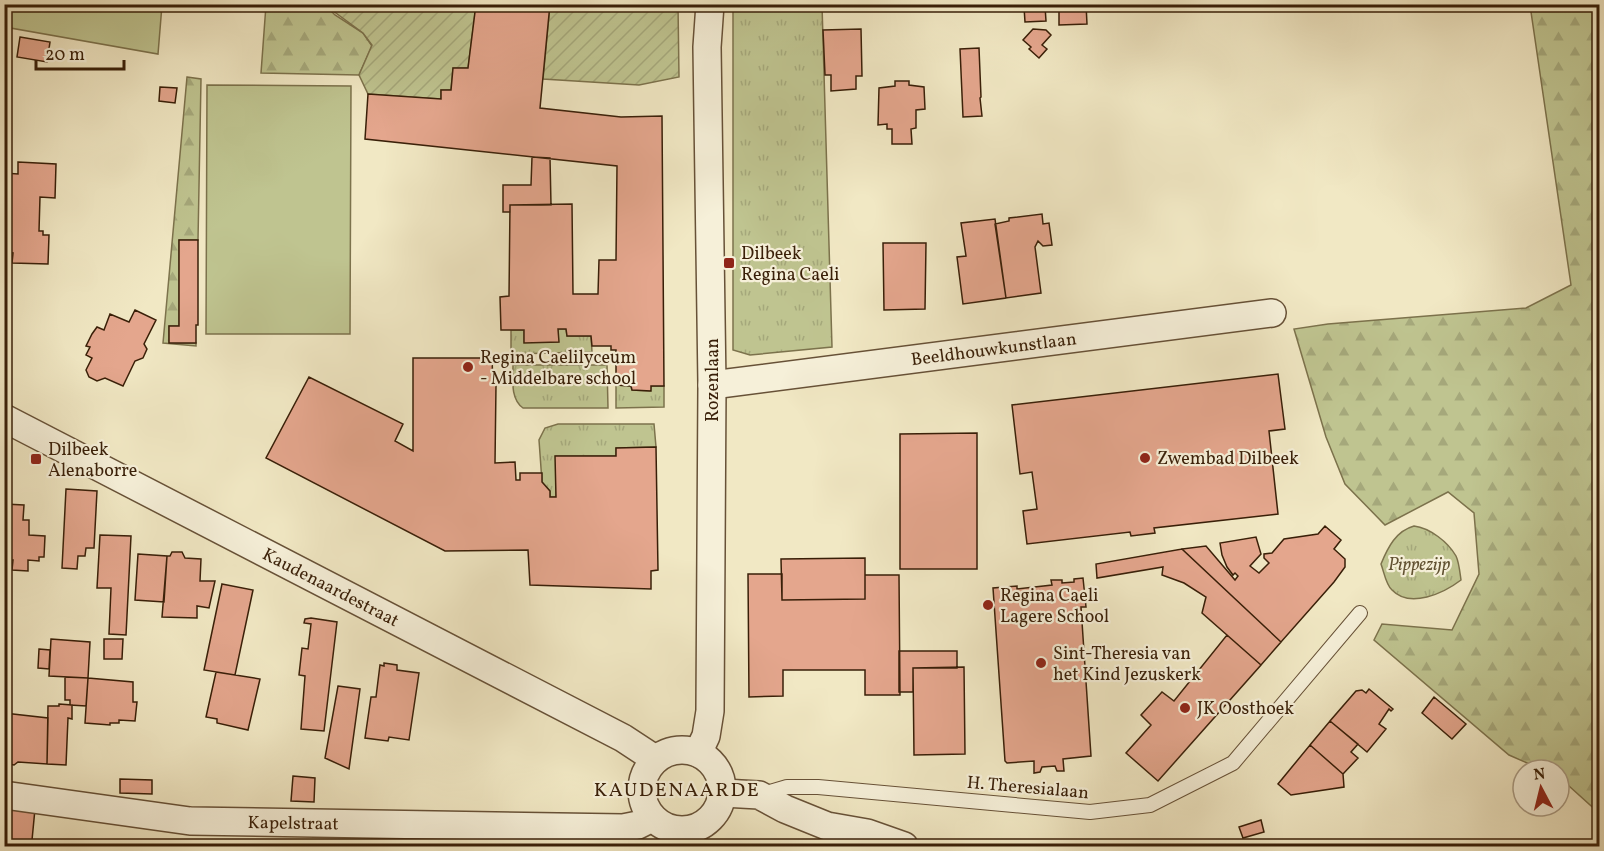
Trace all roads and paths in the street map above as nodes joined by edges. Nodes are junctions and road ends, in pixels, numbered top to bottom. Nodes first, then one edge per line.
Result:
1 (710, 4) edge
2 (1272, 313) dead end
3 (712, 385) junction
4 (4, 418) edge
5 (1360, 614) dead end
6 (698, 753) junction
7 (655, 759) junction
8 (723, 794) junction
9 (4, 795) edge
10 (759, 795) junction
11 (652, 818) junction
12 (904, 846) edge

1 - 3 street, Rozenlaan
2 - 3 street, Beeldhouwkunstlaan
3 - 6 street, Rozenlaan
4 - 7 street, Kaudenaardestraat
5 - 10 lane, H. Theresialaan
6 - 7 street
6 - 8 street
7 - 11 street
8 - 10 street
8 - 11 street
9 - 11 street, Kapelstraat
10 - 12 street

